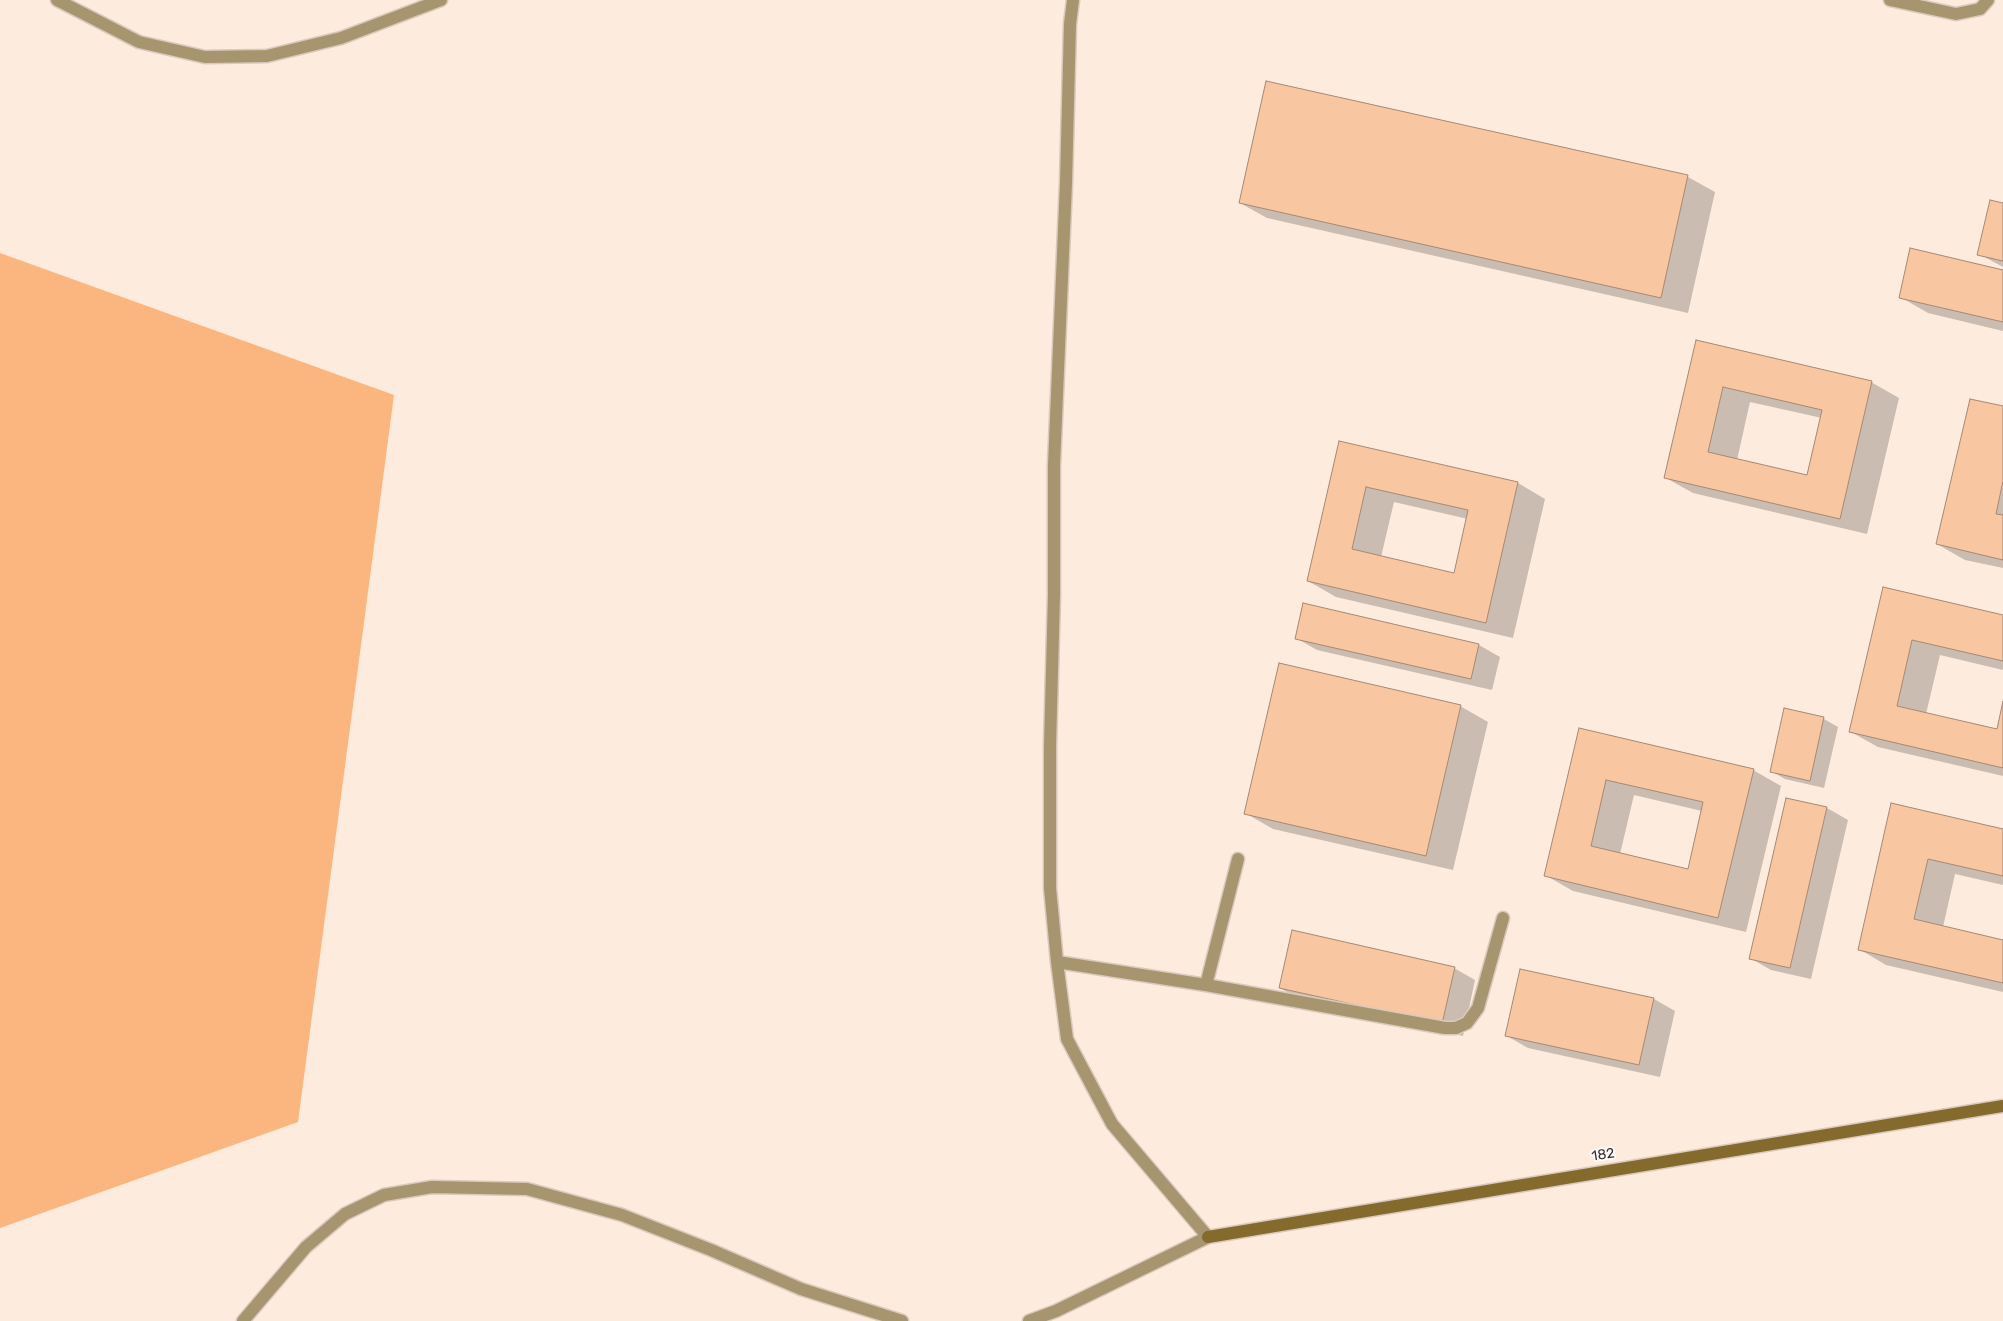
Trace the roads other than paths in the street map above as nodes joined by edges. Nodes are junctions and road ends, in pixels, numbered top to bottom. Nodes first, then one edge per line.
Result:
1 (57, 0) edge
2 (441, 0) edge
3 (1074, 0) edge
4 (1890, 0) edge
5 (1988, 0) edge
6 (1238, 859) dead end
7 (1503, 918) dead end
8 (1057, 962) junction
9 (1206, 985) junction
10 (2003, 1106) edge
11 (1208, 1236) junction
12 (243, 1321) edge
13 (902, 1321) edge
14 (1029, 1321) edge

1 - 2 street
3 - 8 street
4 - 5 street
6 - 9 street
7 - 9 street
8 - 9 street
8 - 11 street
10 - 11 street, 182
11 - 14 street
12 - 13 street

